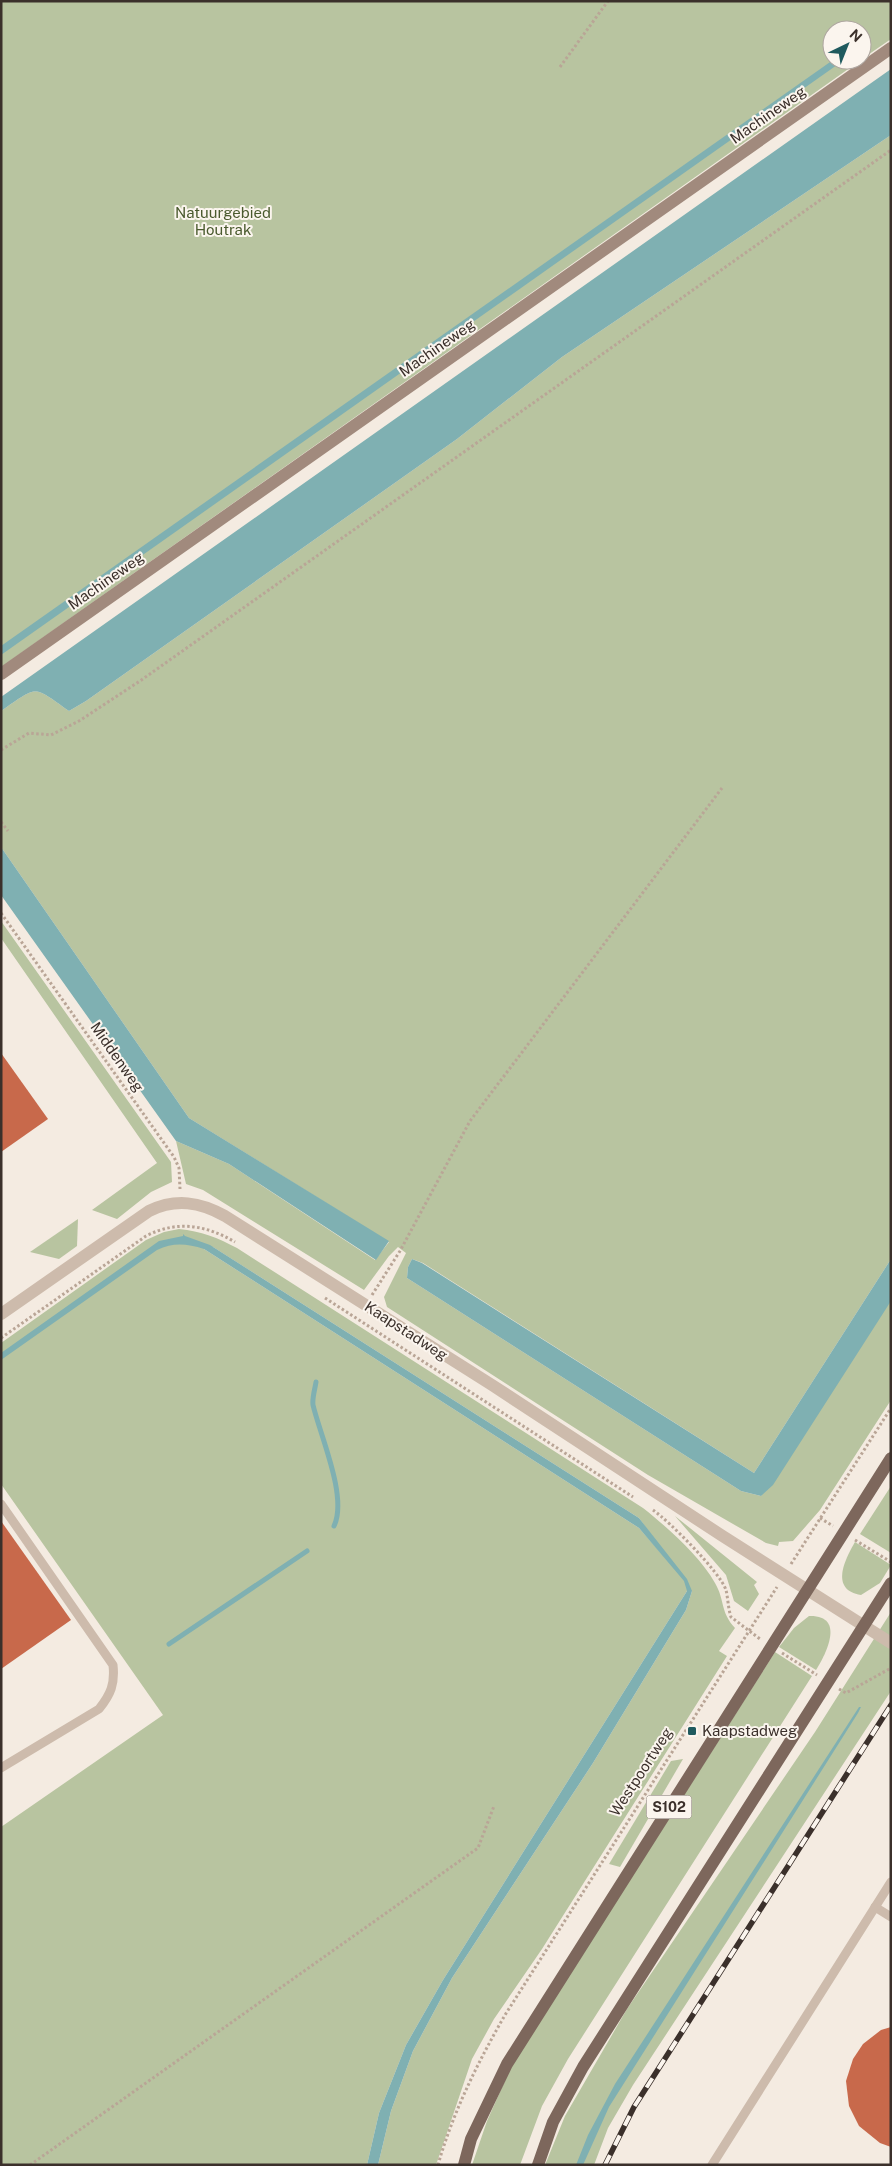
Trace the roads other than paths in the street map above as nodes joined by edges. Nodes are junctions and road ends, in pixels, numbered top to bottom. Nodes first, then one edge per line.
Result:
1 (891, 48) edge
2 (1, 674) edge
3 (1, 1314) edge
4 (891, 1458) edge
5 (1, 1504) edge
6 (891, 1583) edge
7 (806, 1590) junction
8 (863, 1626) junction
9 (891, 1644) edge
10 (1, 1768) edge
11 (891, 1882) edge
12 (875, 1907) junction
13 (891, 1917) edge
14 (464, 2165) edge
15 (538, 2165) edge
16 (712, 2165) edge

1 - 2 street, Machineweg
3 - 7 street, Kaapstadweg
4 - 7 main road, S102
5 - 10 lane
6 - 8 main road
7 - 8 street, Kaapstadweg
7 - 14 main road, S102
8 - 9 street, Kaapstadweg
8 - 15 main road
11 - 12 lane
12 - 13 lane
12 - 16 lane

